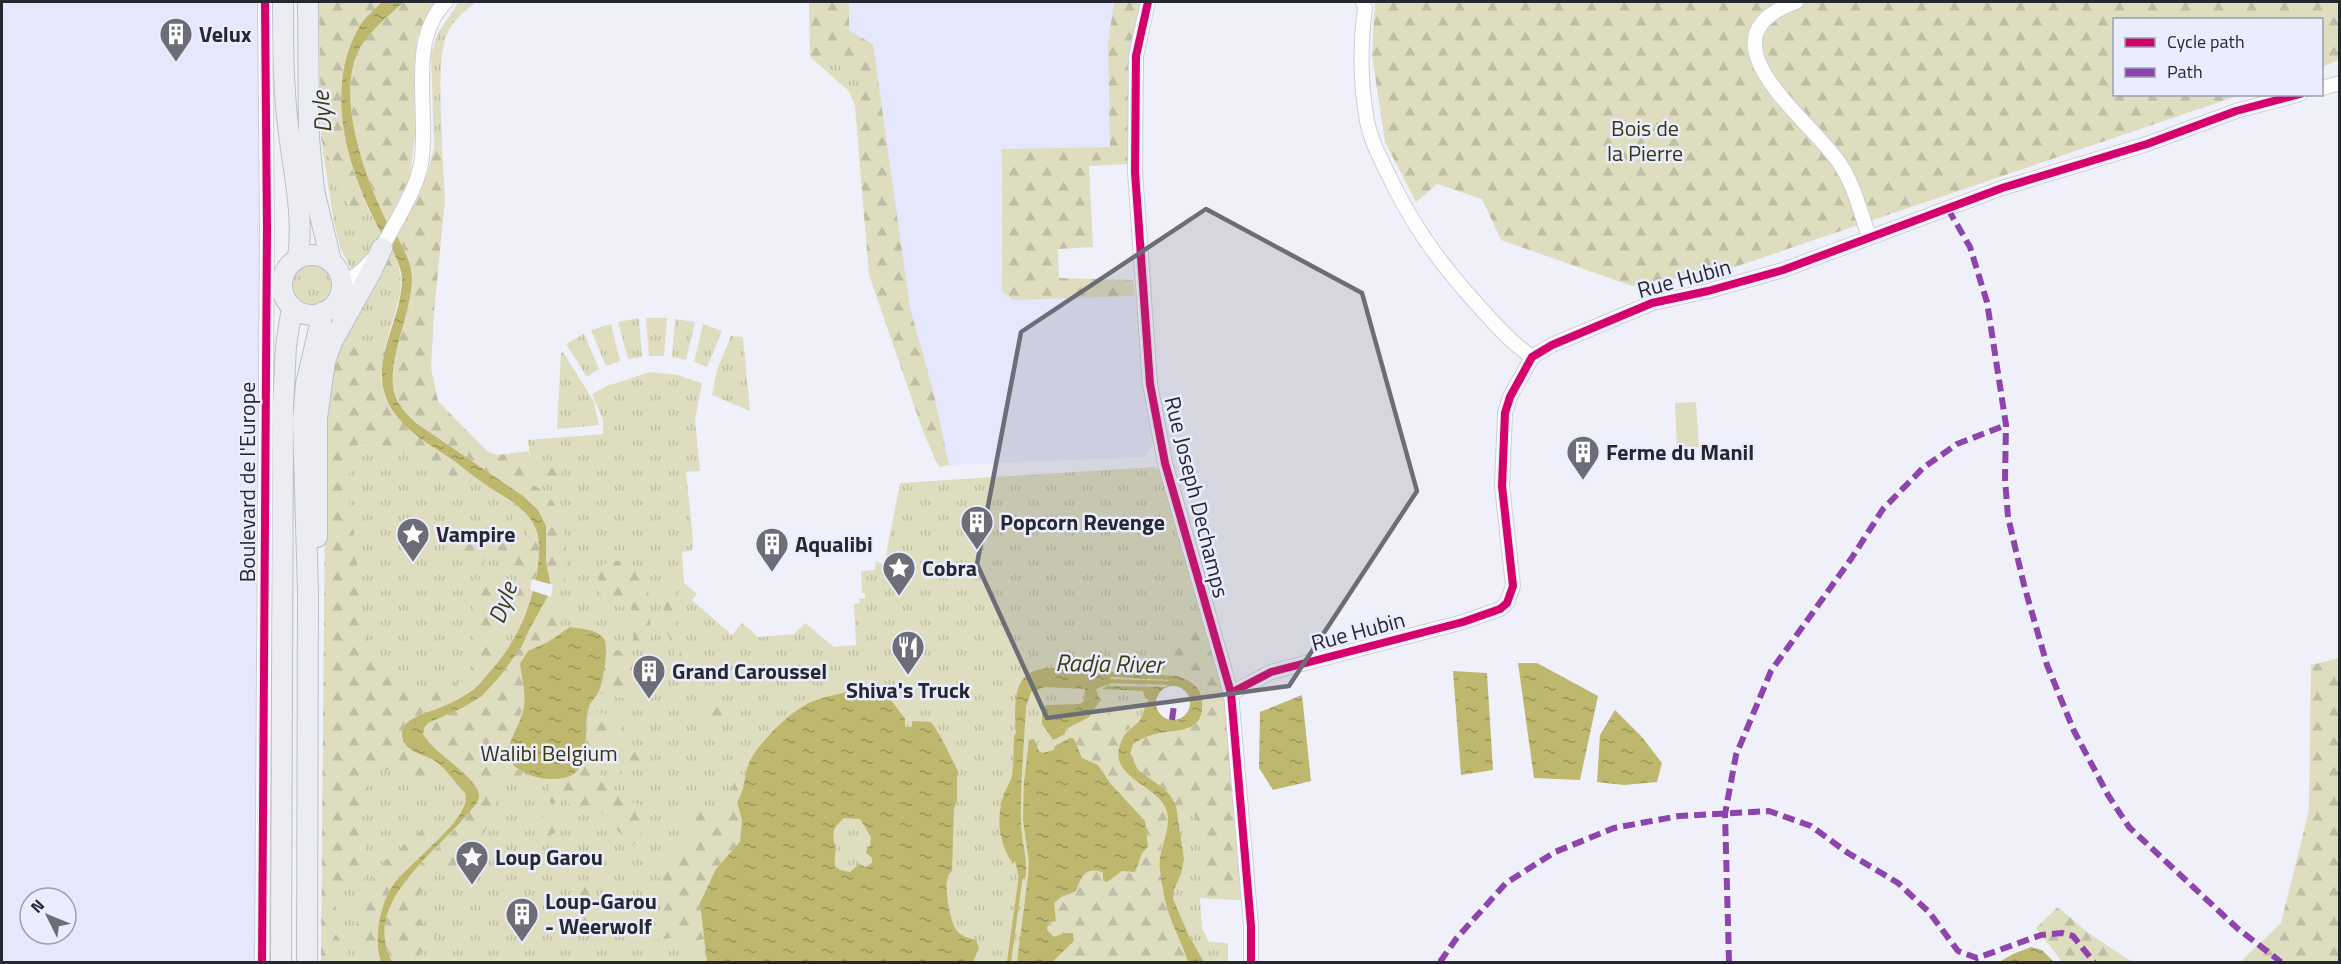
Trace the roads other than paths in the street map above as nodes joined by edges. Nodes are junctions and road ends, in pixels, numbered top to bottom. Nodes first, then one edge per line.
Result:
1 (265, 2) edge
2 (283, 2) edge
3 (308, 2) edge
4 (446, 2) edge
5 (1148, 2) edge
6 (1363, 2) edge
7 (1796, 2) edge
8 (2340, 83) edge
9 (2323, 88) edge
10 (2292, 96) edge
11 (1869, 237) junction
12 (382, 248) junction
13 (298, 258) junction
14 (331, 261) junction
15 (342, 283) junction
16 (292, 307) junction
17 (323, 312) junction
18 (1532, 357) junction
19 (308, 592) junction
20 (1231, 693) junction
21 (262, 963) edge
22 (281, 963) edge
23 (307, 963) edge
24 (1251, 963) edge

1 - 21 street, Boulevard de l'Europe
2 - 13 highway, Boulevard de l'Europe
3 - 14 highway
4 - 12 street
5 - 20 street, Rue Joseph Dechamps
6 - 18 street
7 - 11 street
8 - 9 street
10 - 11 street, Rue Hubin
11 - 18 street, Rue Hubin
12 - 15 street
12 - 19 highway
13 - 14 highway
13 - 16 highway, Boulevard de l'Europe
14 - 15 highway
15 - 17 highway
16 - 17 highway
16 - 22 highway, Boulevard de l'Europe
17 - 19 highway
18 - 20 street, Rue Hubin
19 - 23 highway
20 - 24 street, Rue Joseph Dechamps

